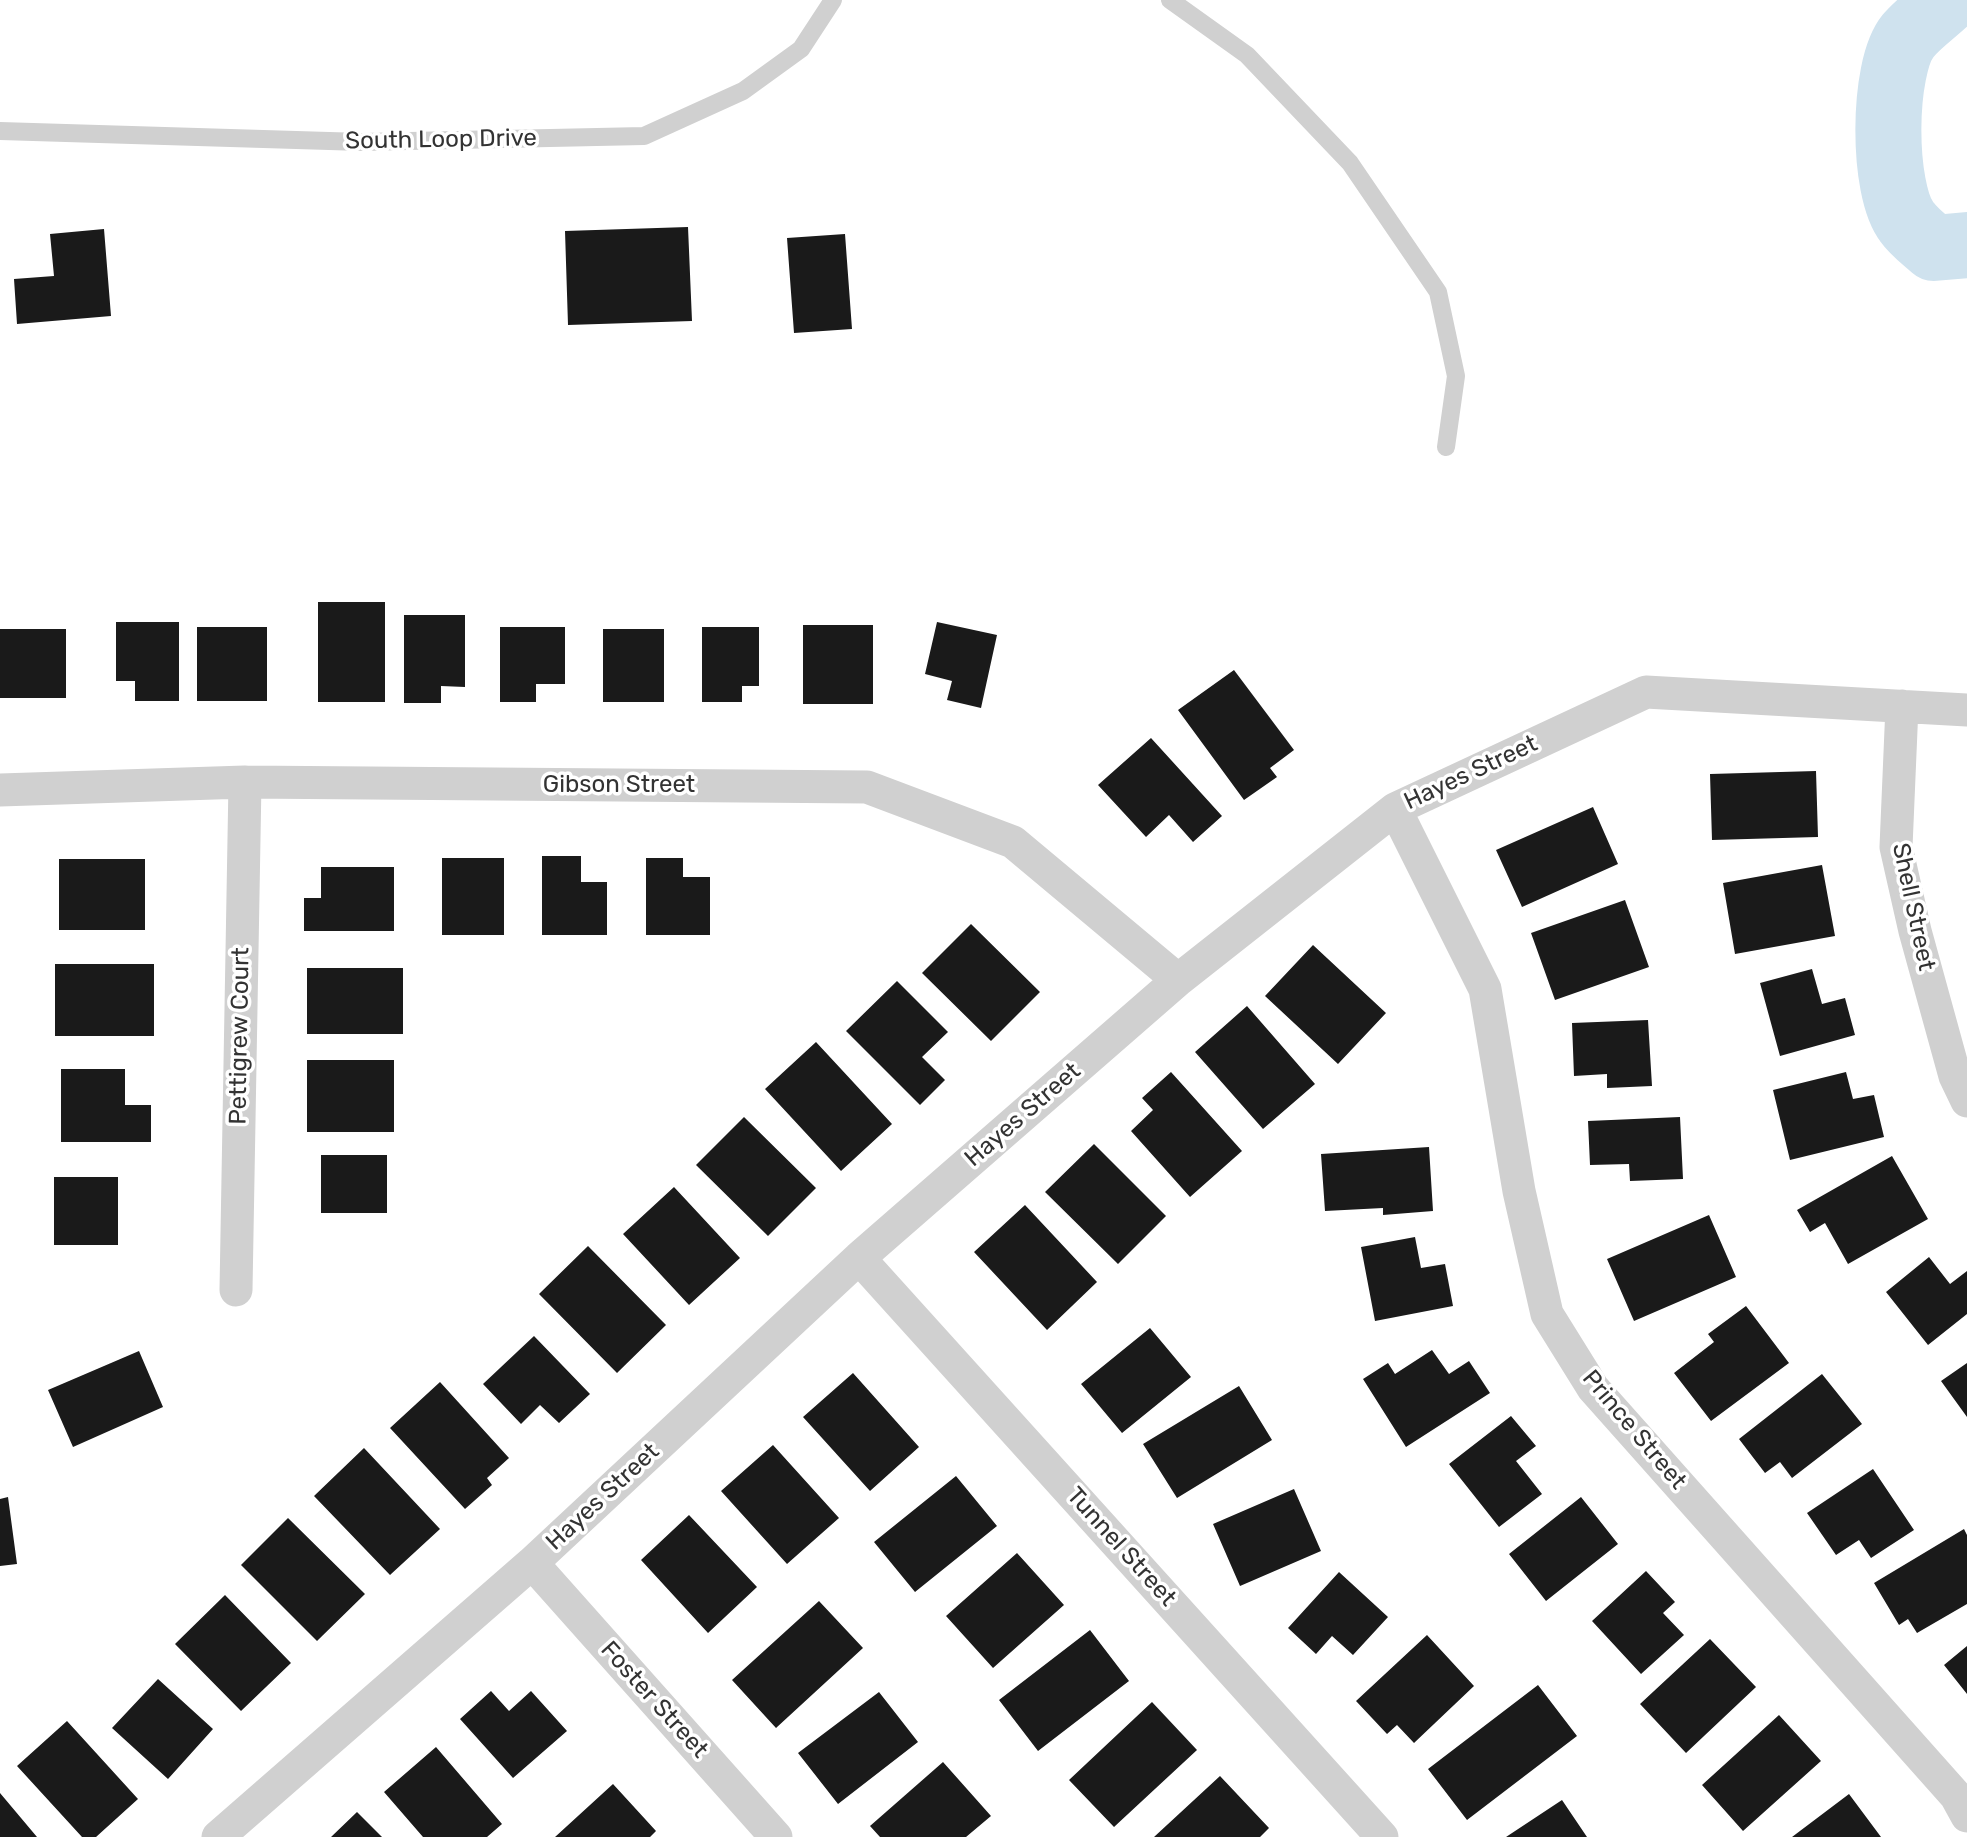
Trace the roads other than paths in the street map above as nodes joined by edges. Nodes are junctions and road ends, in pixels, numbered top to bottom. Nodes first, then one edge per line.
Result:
1 (833, 0) edge
2 (1170, 0) edge
3 (0, 131) edge
4 (1446, 447) dead end
5 (1902, 706) junction
6 (1967, 710) edge
7 (245, 782) junction
8 (0, 790) edge
9 (1395, 808) junction
10 (1178, 980) junction
11 (1967, 1101) edge
12 (859, 1258) junction
13 (236, 1290) dead end
14 (532, 1563) junction
15 (1967, 1816) edge
16 (218, 1837) edge
17 (776, 1837) edge
18 (1382, 1837) edge

1 - 3 lane, South Loop Drive
2 - 4 lane
5 - 6 street, Hayes Street
5 - 9 street, Hayes Street
5 - 11 street, Shell Street
7 - 8 street, Gibson Street
7 - 10 street, Gibson Street
7 - 13 street, Pettigrew Court
9 - 10 street, Hayes Street
9 - 15 street, Prince Street
10 - 12 street, Hayes Street
12 - 14 street, Hayes Street
12 - 18 street, Tunnel Street
14 - 16 street, Hayes Street
14 - 17 street, Foster Street

